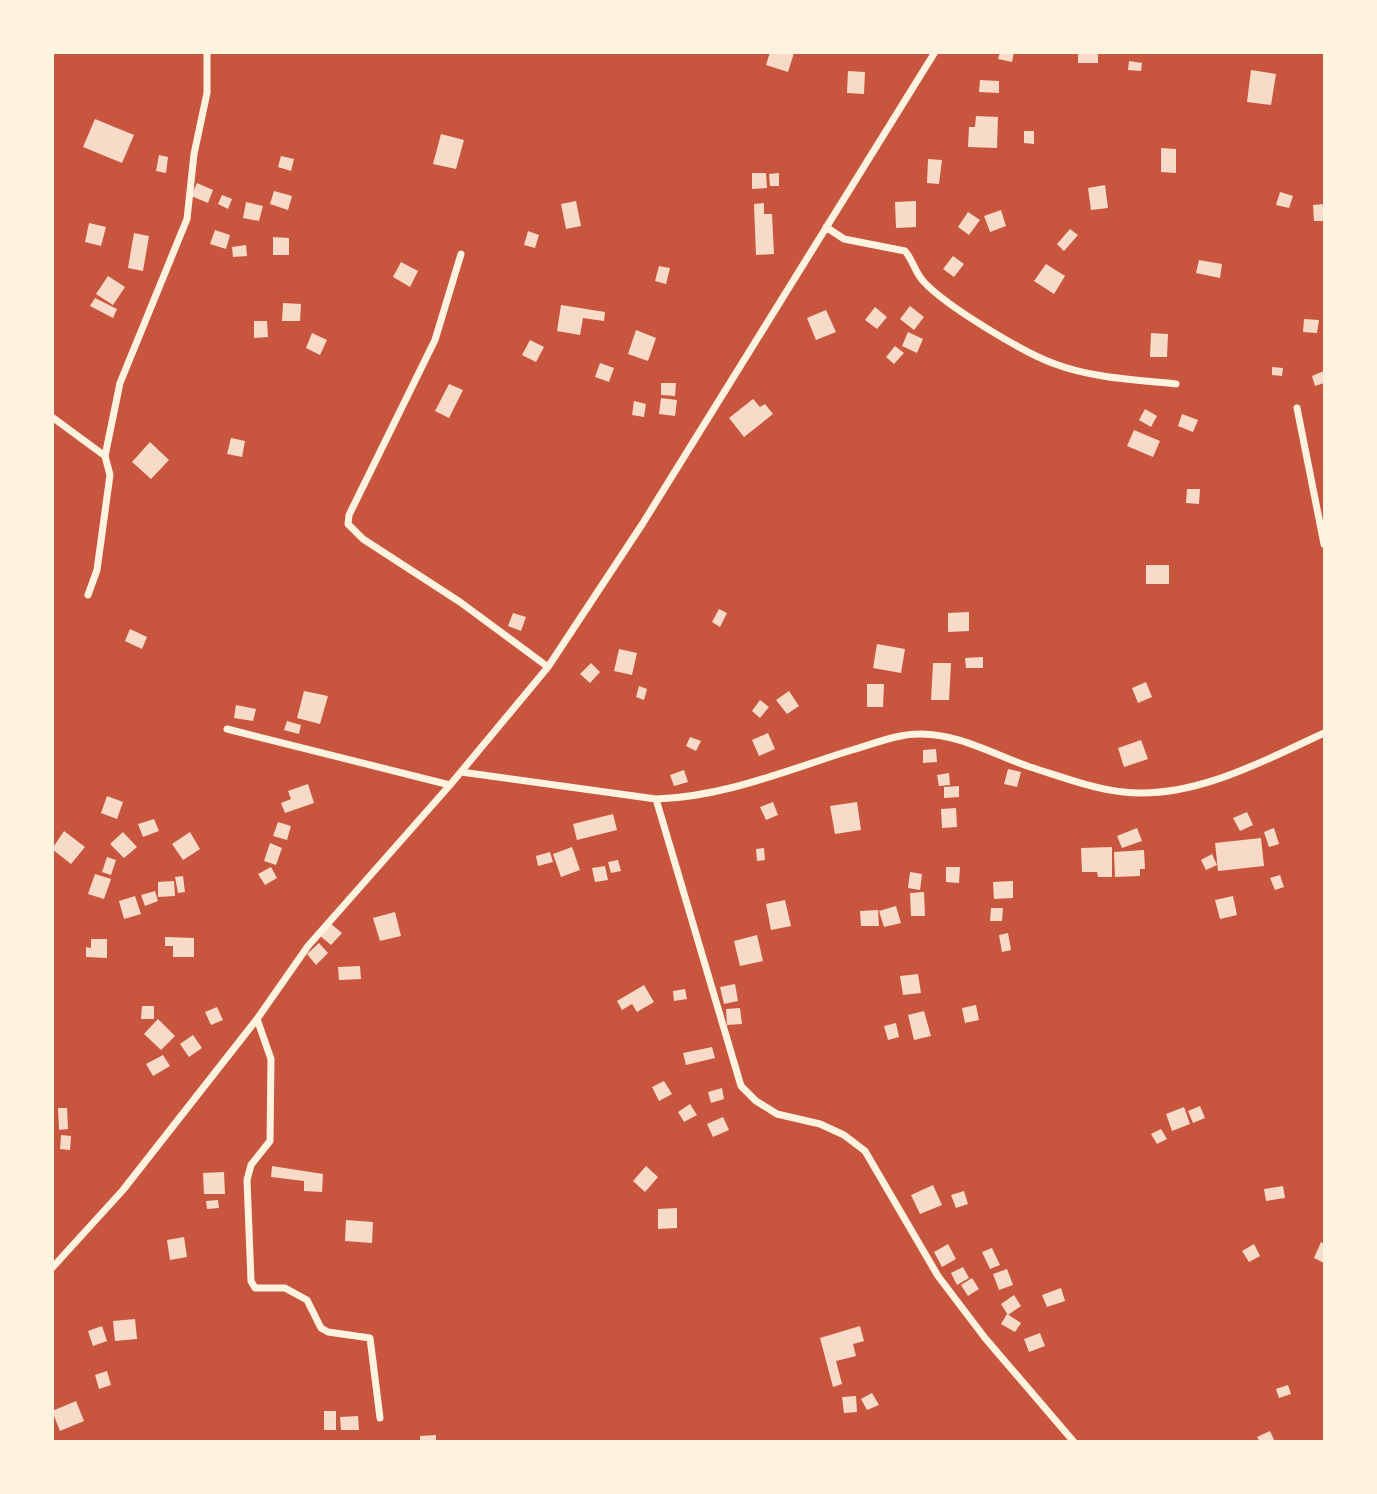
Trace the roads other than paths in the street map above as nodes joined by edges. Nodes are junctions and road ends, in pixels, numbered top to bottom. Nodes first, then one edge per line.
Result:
1 (207, 52) edge
2 (935, 52) edge
3 (827, 227) junction
4 (461, 254) dead end
5 (1176, 384) dead end
6 (1297, 408) dead end
7 (52, 416) edge
8 (105, 456) junction
9 (1325, 544) edge
10 (88, 595) dead end
11 (548, 667) junction
12 (228, 729) dead end
13 (1325, 733) edge
14 (461, 772) junction
15 (450, 785) junction
16 (656, 799) junction
17 (257, 1019) junction
18 (52, 1268) edge
19 (380, 1418) dead end
20 (1074, 1441) edge

1 - 8 street
2 - 3 street
3 - 5 street
3 - 11 street
4 - 11 street
6 - 9 street
7 - 8 street
8 - 10 street
11 - 14 street
12 - 15 street
13 - 16 street
14 - 15 street
14 - 16 street
15 - 17 street
16 - 20 street
17 - 18 street
17 - 19 street

